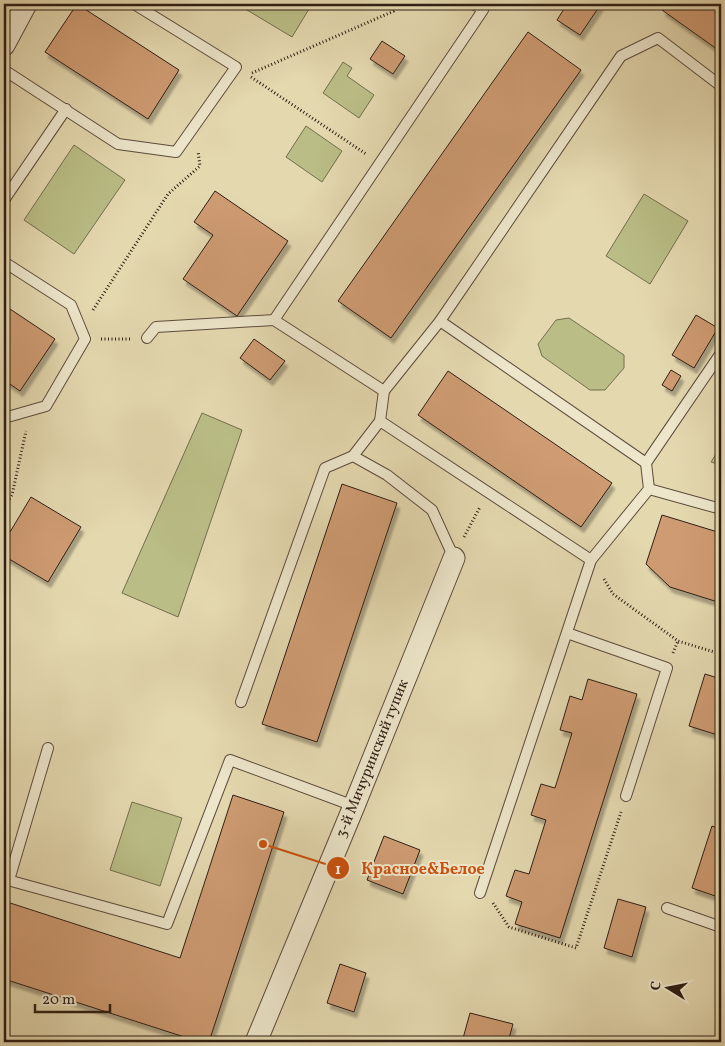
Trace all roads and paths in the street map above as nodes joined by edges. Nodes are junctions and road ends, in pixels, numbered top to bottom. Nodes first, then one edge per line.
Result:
1 (26, 4) edge
2 (134, 4) edge
3 (399, 4) edge
4 (474, 4) edge
5 (4, 45) edge
6 (4, 70) edge
7 (721, 86) edge
8 (66, 109) junction
9 (194, 126) junction
10 (380, 163) junction
11 (4, 200) edge
12 (4, 262) edge
13 (77, 318) junction
14 (274, 320) junction
15 (440, 321) junction
16 (147, 338) joint
17 (85, 339) junction
18 (721, 352) edge
19 (384, 391) junction
20 (30, 410) junction
21 (4, 418) edge
22 (380, 421) junction
23 (353, 456) junction
24 (646, 463) junction
25 (649, 488) junction
26 (488, 492) junction
27 (4, 508) edge
28 (721, 509) edge
29 (454, 558) junction
30 (591, 560) junction
31 (567, 633) junction
32 (721, 654) edge
33 (242, 702) dead end
34 (48, 748) dead end
35 (626, 796) joint
36 (354, 806) junction
37 (7, 879) edge
38 (481, 889) joint
39 (667, 908) dead end
40 (721, 927) edge
41 (256, 1042) edge

1 - 5 street
2 - 9 lane
3 - 10 path
4 - 10 lane
6 - 8 lane
7 - 15 lane
8 - 9 lane
8 - 11 lane
9 - 13 path
10 - 14 lane
12 - 13 lane
13 - 17 lane
14 - 16 lane
14 - 19 lane
15 - 19 lane
15 - 24 lane
16 - 17 path
17 - 20 lane
18 - 24 lane
19 - 22 lane
20 - 21 lane
20 - 27 path
22 - 23 lane
22 - 26 lane
23 - 29 lane
23 - 33 lane
24 - 25 lane
25 - 28 lane
25 - 30 lane
26 - 29 path
26 - 30 lane
29 - 36 street, 3-й Мичуринский тупик
30 - 31 lane
30 - 32 path
31 - 35 lane
31 - 38 lane
34 - 37 lane
35 - 38 path
36 - 37 lane
36 - 41 street, 3-й Мичуринский тупик
39 - 40 lane

